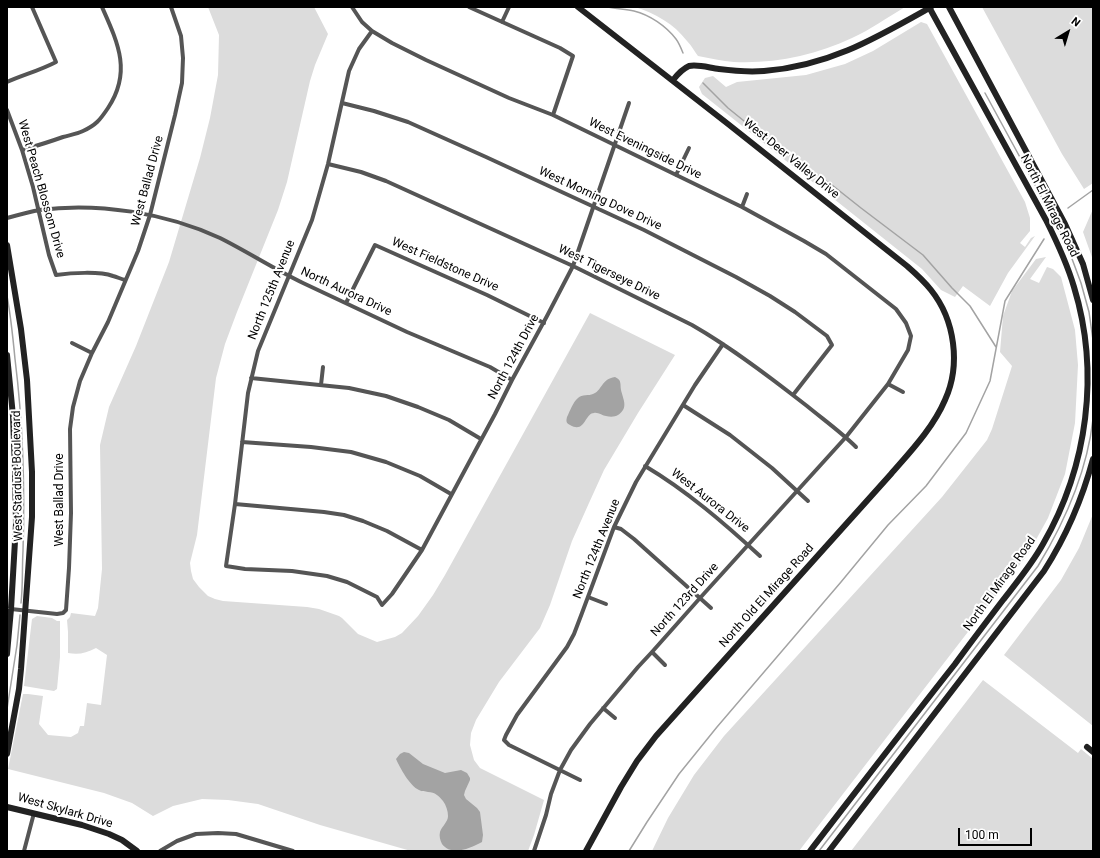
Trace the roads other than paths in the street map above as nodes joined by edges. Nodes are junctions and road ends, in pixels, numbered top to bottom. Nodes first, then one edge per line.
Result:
1 (32, 7) edge
2 (102, 7) edge
3 (171, 7) edge
4 (352, 7) edge
5 (469, 7) edge
6 (509, 7) edge
7 (578, 7) edge
8 (930, 7) edge
9 (949, 7) edge
10 (502, 22) junction
11 (372, 31) junction
12 (673, 80) junction
13 (7, 82) edge
14 (342, 103) junction
15 (629, 103) dead end
16 (7, 110) edge
17 (553, 115) junction
18 (615, 146) junction
19 (689, 148) dead end
20 (22, 150) junction
21 (328, 164) junction
22 (676, 175) junction
23 (747, 194) dead end
24 (594, 207) junction
25 (742, 207) junction
26 (39, 210) junction
27 (150, 215) junction
28 (7, 218) edge
29 (7, 245) edge
30 (573, 266) junction
31 (288, 276) junction
32 (125, 280) junction
33 (1093, 300) edge
34 (346, 303) junction
35 (544, 323) junction
36 (911, 336) joint
37 (72, 343) dead end
38 (722, 344) junction
39 (92, 353) junction
40 (954, 354) joint
41 (7, 355) edge
42 (323, 368) dead end
43 (251, 378) junction
44 (512, 380) junction
45 (888, 384) junction
46 (321, 385) junction
47 (902, 392) dead end
48 (793, 395) junction
49 (683, 405) junction
50 (846, 437) junction
51 (481, 439) junction
52 (242, 442) junction
53 (856, 447) dead end
54 (1093, 459) edge
55 (645, 466) junction
56 (797, 491) junction
57 (451, 494) junction
58 (808, 501) dead end
59 (235, 504) junction
60 (614, 527) junction
61 (748, 545) junction
62 (422, 550) junction
63 (760, 556) dead end
64 (588, 597) junction
65 (700, 598) junction
66 (606, 604) dead end
67 (382, 605) joint
68 (711, 608) dead end
69 (11, 609) junction
70 (26, 611) junction
71 (652, 652) junction
72 (7, 654) edge
73 (665, 665) dead end
74 (603, 708) junction
75 (615, 718) dead end
76 (1087, 747) dead end
77 (1093, 752) edge
78 (7, 754) edge
79 (560, 770) junction
80 (580, 780) dead end
81 (7, 806) edge
82 (34, 813) junction
83 (24, 851) edge
84 (137, 851) edge
85 (160, 851) edge
86 (293, 851) edge
87 (534, 851) edge
88 (586, 851) edge
89 (810, 851) edge
90 (829, 851) edge

1 - 13 street
2 - 20 street
3 - 27 street, West Ballad Drive
4 - 11 street, West Eveningside Drive
5 - 10 street
6 - 10 street
7 - 12 street, West Deer Valley Drive
8 - 12 street
8 - 89 street, North El Mirage Road
9 - 33 street, North El Mirage Road
10 - 17 street
11 - 14 street, North 125th Avenue
11 - 17 street, West Eveningside Drive
12 - 40 street, West Deer Valley Drive
14 - 21 street, North 125th Avenue
14 - 24 street, West Morning Dove Drive
15 - 18 street, North 124th Drive
16 - 20 street, West Peach Blossom Drive
17 - 18 street, West Eveningside Drive
18 - 22 street, West Eveningside Drive
18 - 24 street, North 124th Drive
19 - 22 street
20 - 26 street, West Peach Blossom Drive
21 - 30 street, West Tigerseye Drive
21 - 31 street, North 125th Avenue
22 - 25 street, West Eveningside Drive
23 - 25 street
24 - 30 street, North 124th Drive
24 - 48 street, West Morning Dove Drive
25 - 36 street, West Eveningside Drive
26 - 27 street, North Aurora Drive
26 - 28 street, North Aurora Drive
26 - 32 street, West Peach Blossom Drive
27 - 31 street, North Aurora Drive
27 - 32 street, West Ballad Drive
29 - 70 street, West Stardust Boulevard
30 - 35 street, North 124th Drive
30 - 38 street, West Tigerseye Drive
31 - 34 street, North Aurora Drive
31 - 43 street, North 125th Avenue
32 - 39 street, West Ballad Drive
34 - 35 street, West Fieldstone Drive
34 - 44 street, North Aurora Drive
35 - 44 street, North 124th Drive
36 - 45 street, North 123rd Drive
37 - 39 street
38 - 48 street, West Tigerseye Drive
38 - 49 street, North 124th Avenue
39 - 70 street, West Ballad Drive
40 - 88 street, North Old El Mirage Road
41 - 69 street, West Stardust Boulevard
42 - 46 street
43 - 46 street
43 - 52 street, North 125th Avenue
44 - 51 street, North 124th Drive
45 - 47 street
45 - 50 street, North 123rd Drive
46 - 51 street
48 - 50 street, West Tigerseye Drive
49 - 55 street, North 124th Avenue
49 - 56 street
50 - 53 street, West Tigerseye Drive
50 - 56 street, North 123rd Drive
51 - 57 street, North 124th Drive
52 - 57 street
52 - 59 street, North 125th Avenue
54 - 90 street
55 - 60 street, North 124th Avenue
55 - 61 street, West Aurora Drive
56 - 58 street
56 - 61 street, North 123rd Drive
57 - 62 street, North 124th Drive
59 - 62 street
59 - 67 street, North 125th Avenue
60 - 64 street, North 124th Avenue
60 - 65 street
61 - 63 street, West Aurora Drive
61 - 65 street, North 123rd Drive
62 - 67 street, North 124th Drive
64 - 66 street
64 - 79 street, North 124th Avenue
65 - 68 street
65 - 71 street, North 123rd Drive
69 - 70 street
69 - 72 street, West Stardust Boulevard
70 - 78 street, West Stardust Boulevard
71 - 73 street
71 - 74 street, North 123rd Drive
74 - 75 street
74 - 79 street, North 123rd Drive
76 - 77 street
79 - 80 street
79 - 87 street, North 123rd Drive
81 - 82 street, West Skylark Drive
82 - 83 street
82 - 84 street, West Skylark Drive
85 - 86 street

